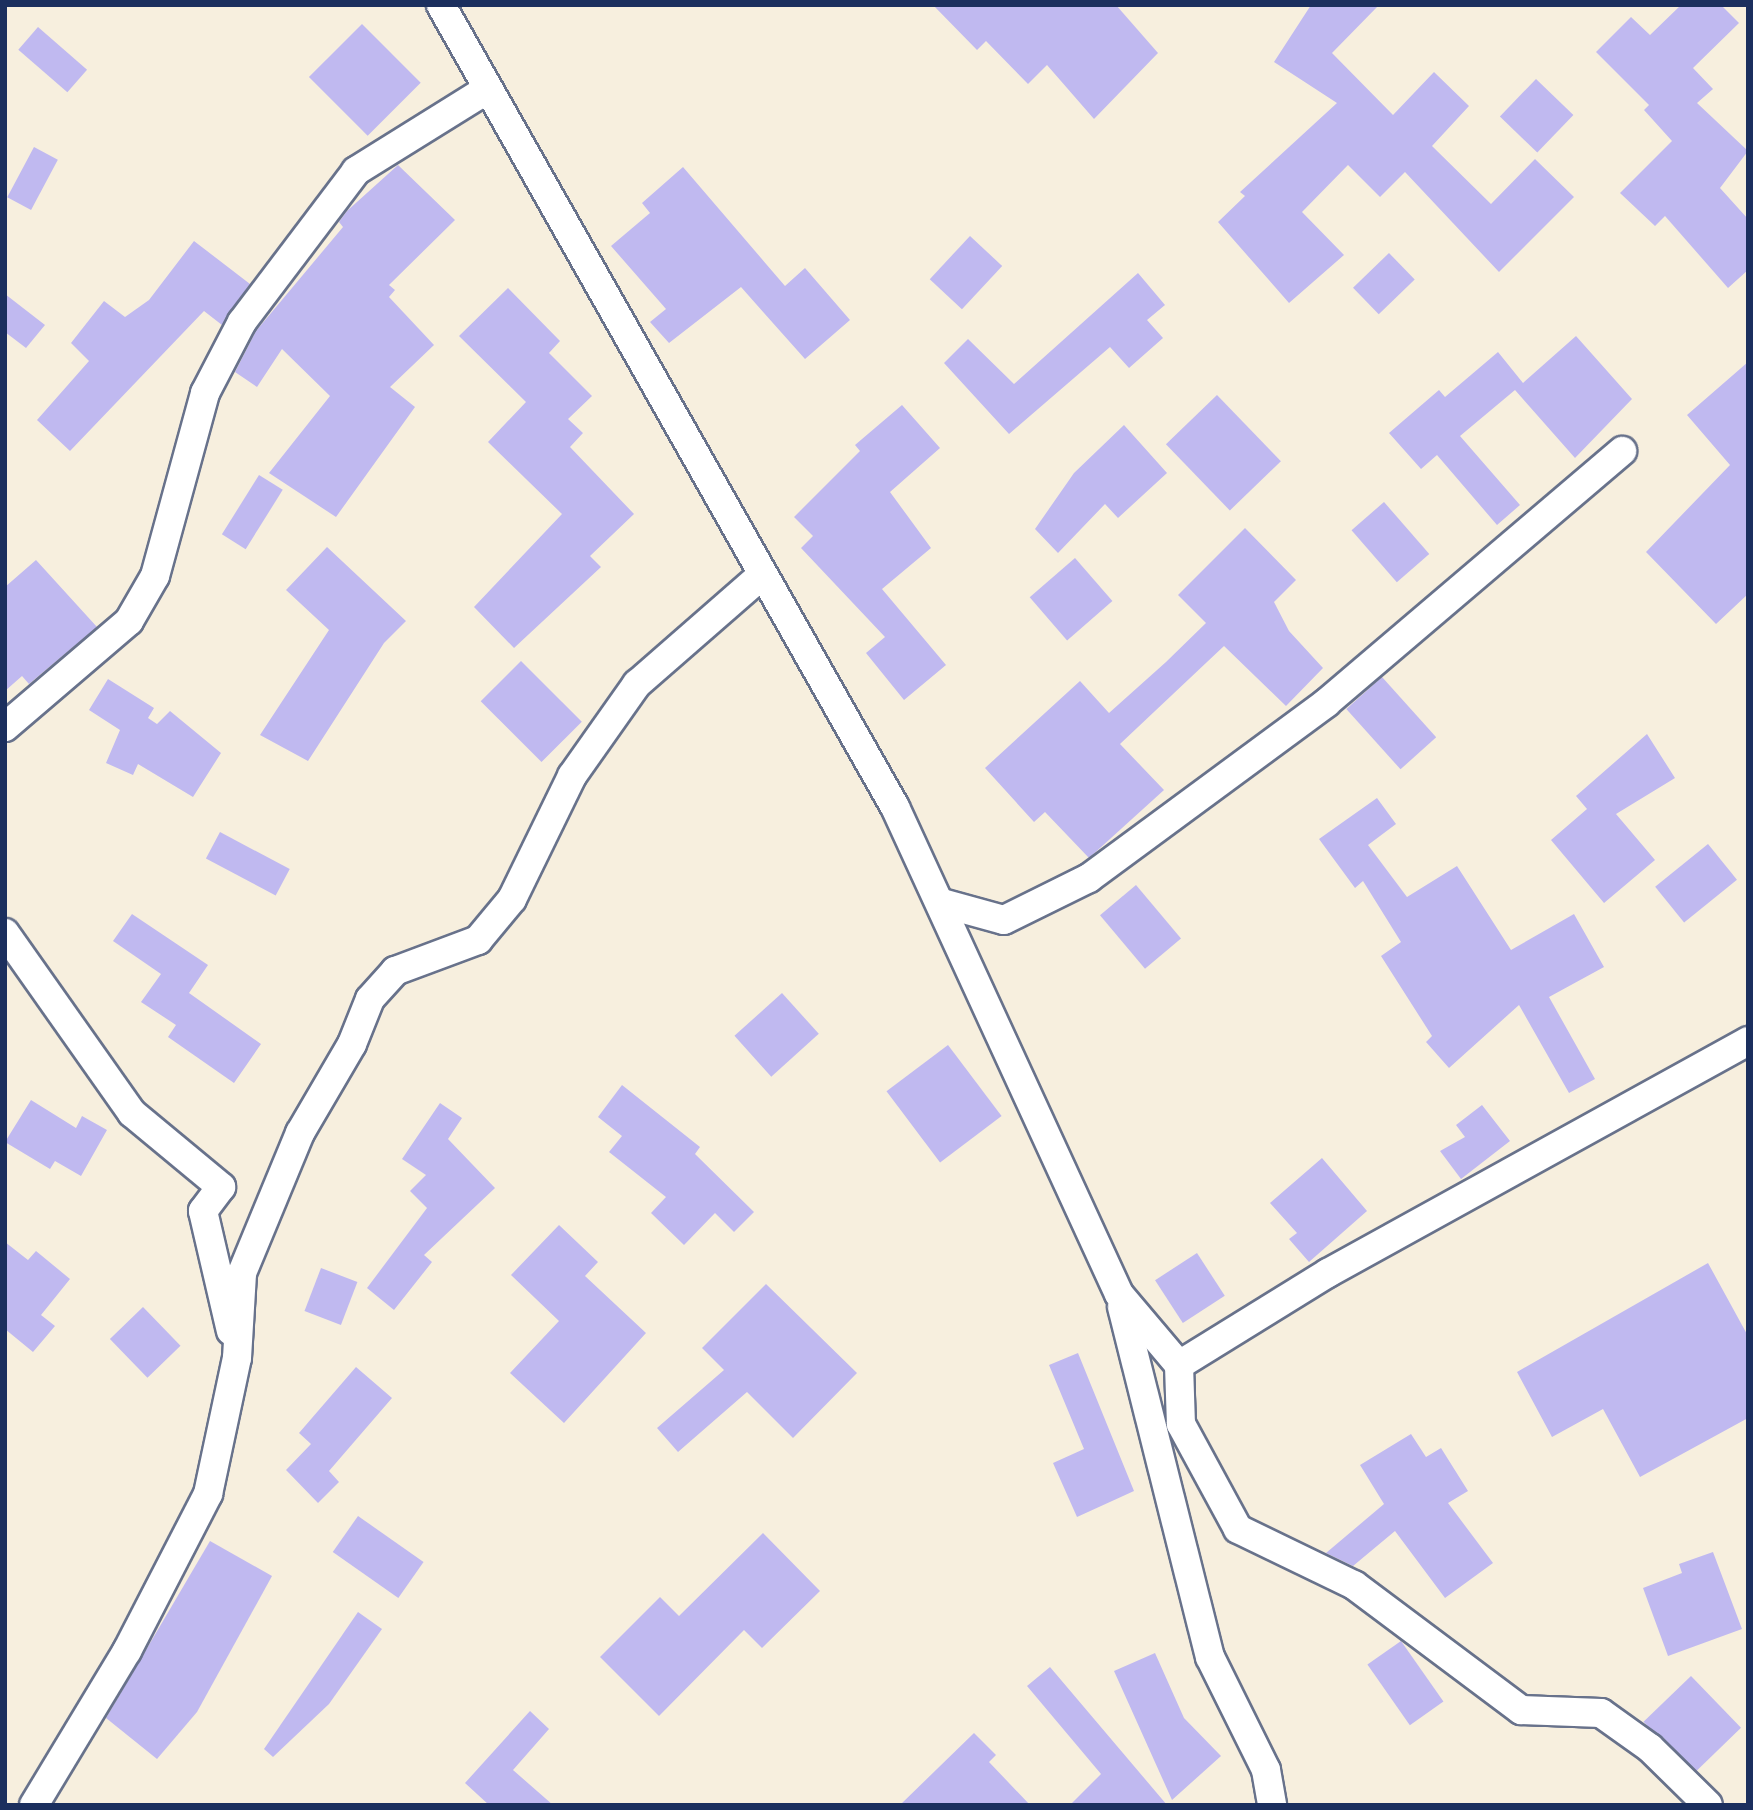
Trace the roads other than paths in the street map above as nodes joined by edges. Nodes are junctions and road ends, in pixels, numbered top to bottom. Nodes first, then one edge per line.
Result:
1 (441, 5) edge
2 (486, 89) junction
3 (1622, 451) dead end
4 (762, 575) junction
5 (5, 727) edge
6 (942, 903) junction
7 (5, 933) edge
8 (1748, 1041) edge
9 (1119, 1294) junction
10 (237, 1357) junction
11 (1179, 1365) junction
12 (34, 1805) edge
13 (1272, 1805) edge
14 (1708, 1805) edge

1 - 2 street
2 - 4 street
2 - 5 street
3 - 6 street
4 - 6 street
4 - 10 street
6 - 9 street
7 - 10 street
8 - 11 street
9 - 11 street
9 - 13 street
10 - 12 street
11 - 14 street

